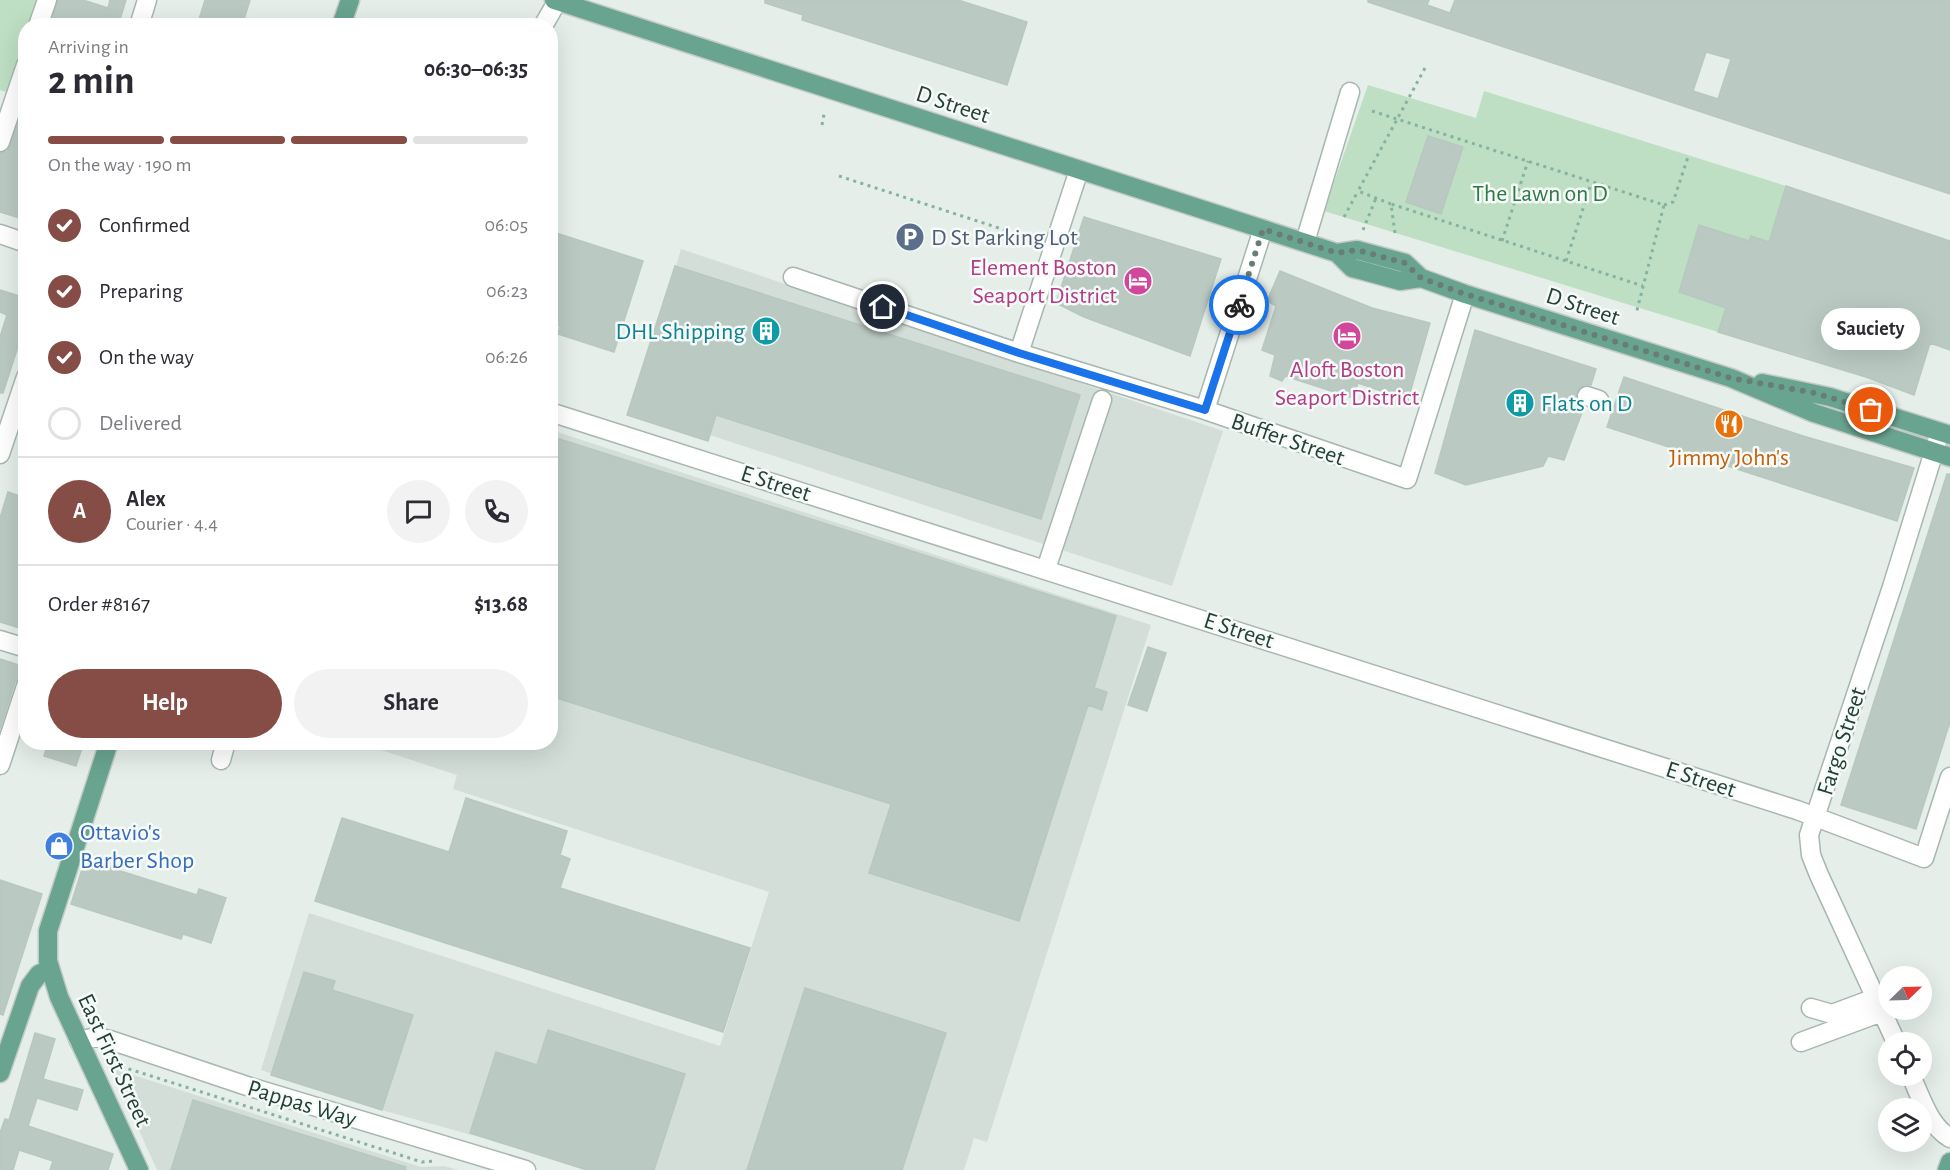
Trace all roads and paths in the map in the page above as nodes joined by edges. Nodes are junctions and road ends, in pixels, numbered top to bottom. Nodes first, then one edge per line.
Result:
1 (47, 0) edge
2 (147, 0) edge
3 (350, 0) edge
4 (556, 0) edge
5 (41, 18) edge
6 (141, 18) edge
7 (344, 18) edge
8 (547, 18) edge
9 (1425, 68) dead end
10 (18, 89) edge
11 (1350, 92) dead end
12 (1372, 111) dead end
13 (824, 114) dead end
14 (1397, 119) junction
15 (822, 125) dead end
16 (0, 142) edge
17 (1689, 154) dead end
18 (1528, 161) junction
19 (1079, 170) junction
20 (839, 176) dead end
21 (1590, 187) dead end
22 (1358, 191) junction
23 (1376, 198) junction
24 (1391, 204) junction
25 (1664, 205) junction
26 (1344, 217) dead end
27 (1263, 229) junction
28 (1363, 230) dead end
29 (1395, 233) dead end
30 (0, 234) edge
31 (18, 240) edge
32 (1503, 241) junction
33 (1305, 242) junction
34 (1022, 245) dead end
35 (1566, 261) junction
36 (793, 277) dead end
37 (1643, 286) junction
38 (1465, 294) junction
39 (1636, 314) dead end
40 (1019, 353) junction
41 (1731, 378) junction
42 (1102, 400) dead end
43 (18, 401) edge
44 (1205, 410) junction
45 (558, 415) edge
46 (1945, 434) edge
47 (0, 454) edge
48 (1942, 455) edge
49 (1046, 569) junction
50 (0, 640) edge
51 (18, 646) edge
52 (18, 710) edge
53 (106, 750) edge
54 (0, 765) edge
55 (1950, 777) edge
56 (1816, 816) junction
57 (50, 969) junction
58 (1878, 1005) junction
59 (1811, 1008) dead end
60 (1801, 1042) dead end
61 (82, 1048) junction
62 (0, 1073) edge
63 (1916, 1086) edge
64 (1950, 1138) edge
65 (444, 1160) dead end
66 (1950, 1162) edge
67 (139, 1170) edge
68 (526, 1170) edge
69 (1947, 1170) edge

1 - 5 street
2 - 6 street
3 - 7 main road
4 - 8 street
4 - 19 main road, D Street
9 - 14 path
10 - 16 street
11 - 33 street
12 - 14 path
13 - 15 path
14 - 18 path
14 - 22 path
17 - 25 path
18 - 25 path
18 - 32 path
19 - 27 main road, D Street
19 - 40 street
20 - 34 path
21 - 35 path
22 - 23 path
22 - 26 path
23 - 24 path
23 - 28 path
24 - 29 path
24 - 32 path
25 - 37 path
27 - 33 main road, D Street
27 - 44 street
30 - 31 street
32 - 35 path
33 - 38 main road, D Street
35 - 37 path
36 - 40 street, Buffer Street
37 - 39 path
38 - 41 main road, D Street
38 - 44 street, Buffer Street
40 - 44 street, Buffer Street
41 - 46 main road, D Street
41 - 48 main road, D Street
42 - 49 street
43 - 47 street
45 - 49 street, E Street
46 - 48 street, Fargo Street
48 - 56 street, Fargo Street
49 - 56 street, E Street
50 - 51 street
52 - 54 street
53 - 57 main road, East First Street
55 - 56 street, E Street
56 - 58 street, Fargo Street
57 - 61 main road, East First Street
57 - 62 main road
58 - 59 street
58 - 60 street
61 - 65 path
61 - 67 main road, East First Street
61 - 68 street, Pappas Way
63 - 64 street
66 - 69 main road

